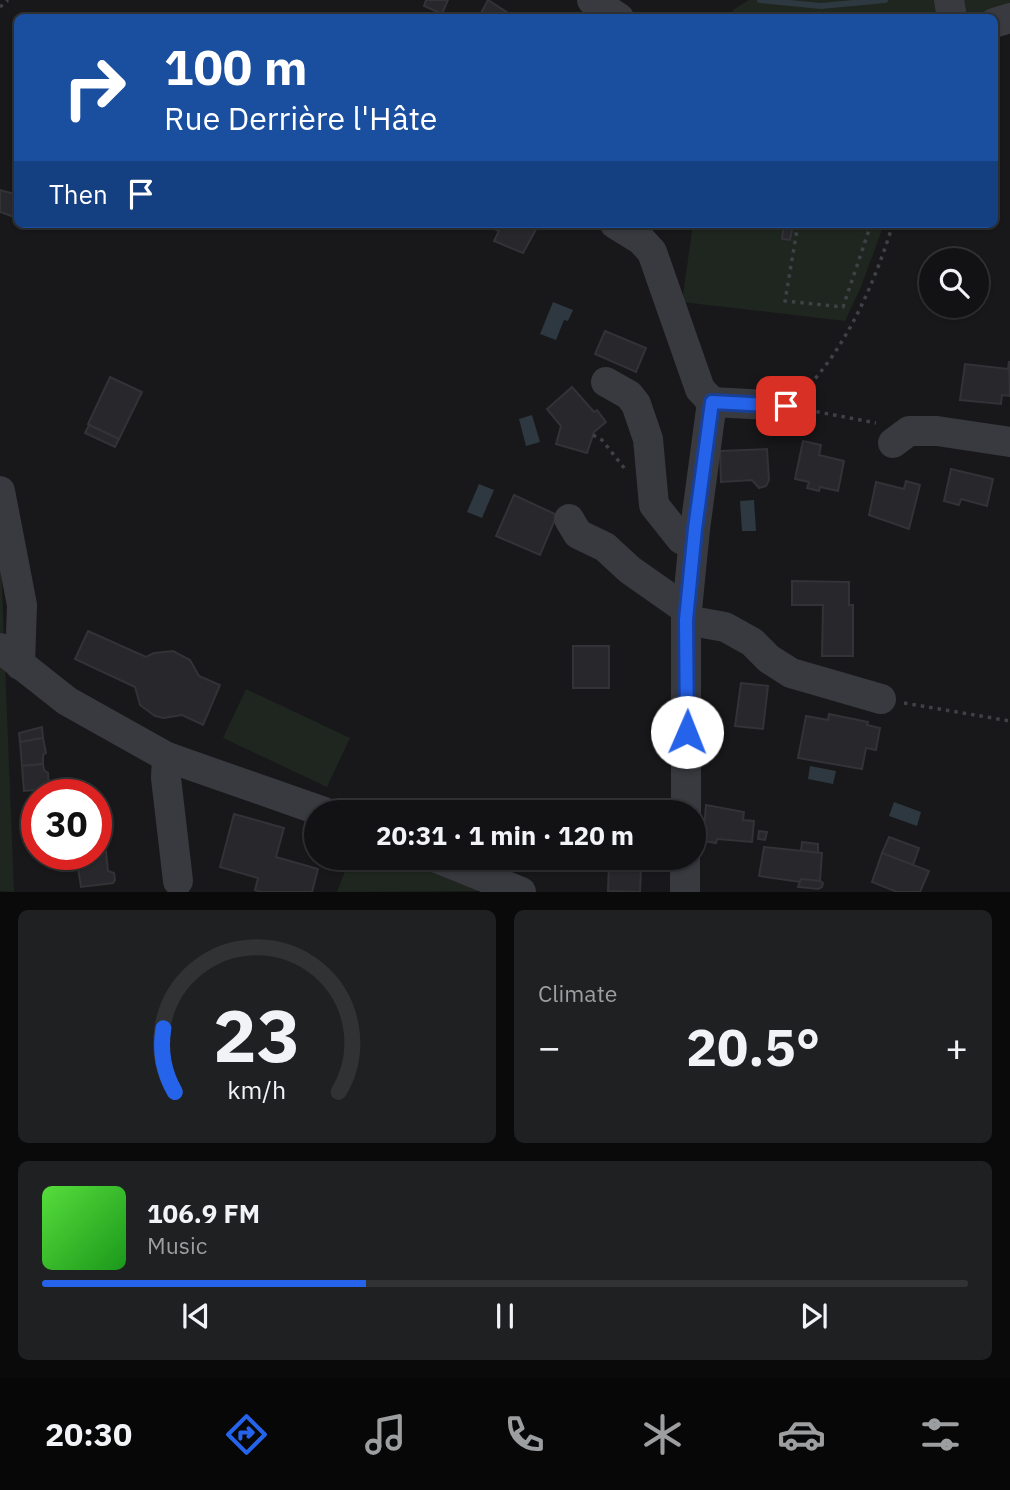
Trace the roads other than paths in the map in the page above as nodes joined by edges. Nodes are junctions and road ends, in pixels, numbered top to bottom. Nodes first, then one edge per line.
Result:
1 (592, 0) edge
2 (613, 14) edge
3 (622, 228) edge
4 (606, 382) dead end
5 (712, 402) junction
6 (786, 406) road end
7 (901, 437) road end
8 (1010, 442) edge
9 (0, 491) edge
10 (569, 519) dead end
11 (694, 545) junction
12 (687, 615) junction
13 (10, 657) edge
14 (881, 699) road end
15 (167, 757) junction
16 (686, 800) edge
17 (304, 805) edge
18 (468, 870) edge
19 (685, 870) edge
20 (178, 881) dead end
21 (521, 891) edge
22 (685, 891) edge

1 - 2 street
3 - 5 street
4 - 11 street
5 - 6 street
5 - 11 street
7 - 8 street
9 - 13 street
10 - 12 street
11 - 12 street
12 - 14 street
12 - 16 street
13 - 15 street
15 - 17 street
15 - 20 street
18 - 21 street
19 - 22 street

